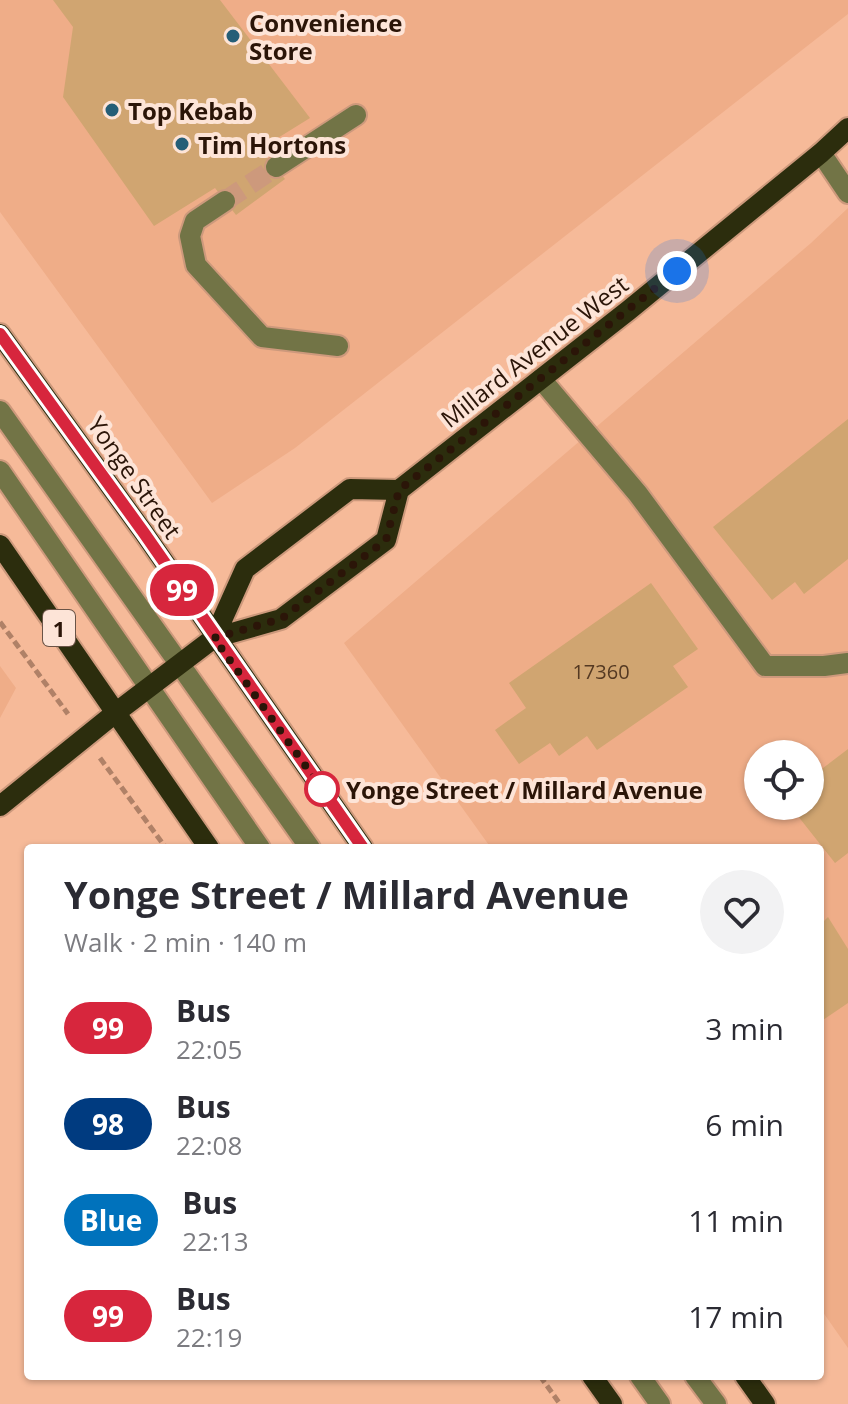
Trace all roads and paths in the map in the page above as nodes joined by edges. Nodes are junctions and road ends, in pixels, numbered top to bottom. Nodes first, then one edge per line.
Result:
1 (356, 115) dead end
2 (848, 128) edge
3 (821, 153) junction
4 (276, 167) tunnel mouth
5 (848, 193) edge
6 (225, 201) tunnel mouth
7 (0, 334) edge
8 (338, 346) dead end
9 (541, 379) junction
10 (0, 411) edge
11 (0, 471) edge
12 (399, 490) junction
13 (0, 545) edge
14 (214, 638) junction
15 (848, 663) edge
16 (179, 665) junction
17 (149, 687) junction
18 (114, 714) junction
19 (0, 806) edge
20 (206, 844) edge
21 (257, 844) edge
22 (307, 844) edge
23 (360, 844) edge
24 (543, 1380) edge
25 (595, 1380) edge
26 (643, 1380) edge
27 (698, 1380) edge
28 (748, 1380) edge
29 (560, 1404) edge
30 (612, 1404) edge
31 (660, 1404) edge
32 (716, 1404) edge
33 (765, 1404) edge

1 - 4 lane
2 - 3 main road, Millard Avenue West
3 - 5 lane
3 - 9 main road, Millard Avenue West
6 - 8 lane
7 - 14 main road, Yonge Street
9 - 12 main road, Millard Avenue West
9 - 15 lane
10 - 16 lane
11 - 17 lane
12 - 14 main road
12 - 14 main road
13 - 18 main road, 1
14 - 16 main road
14 - 23 main road, Yonge Street
16 - 17 main road
16 - 22 lane
17 - 18 main road
17 - 21 lane
18 - 19 main road
18 - 20 main road, 1
24 - 29 path
25 - 30 main road
26 - 31 lane
27 - 32 lane
28 - 33 main road

